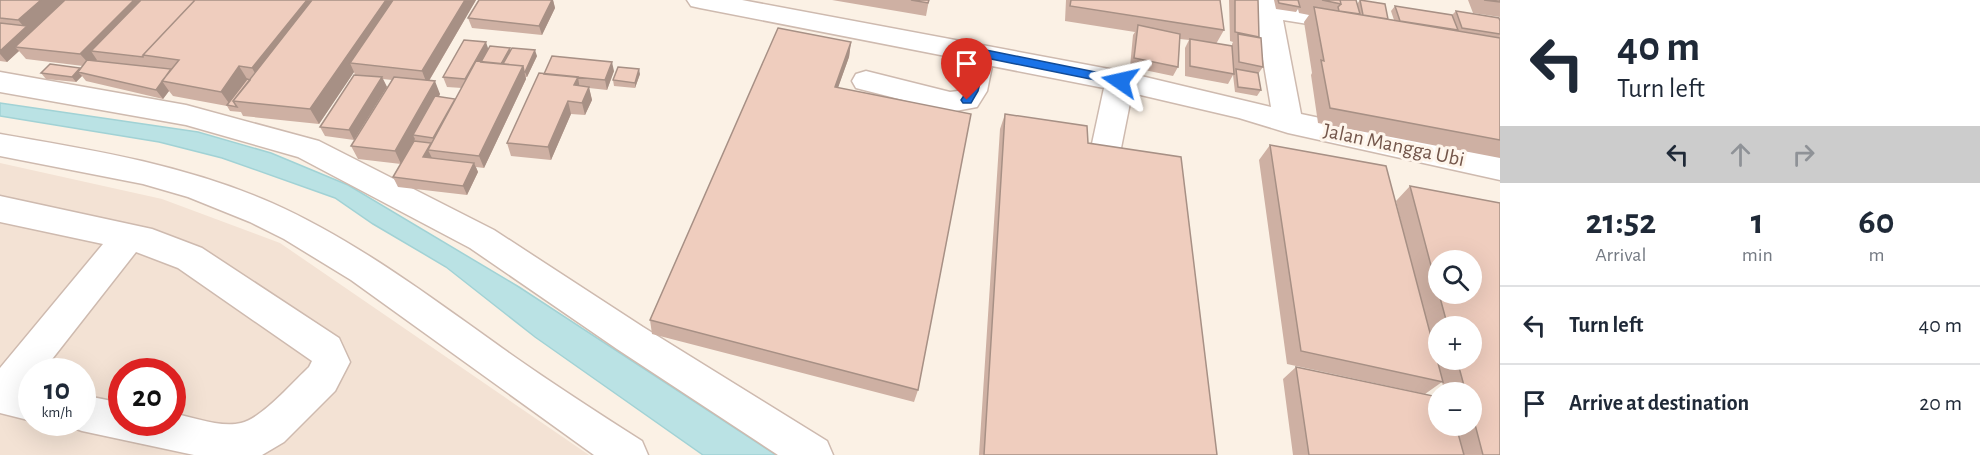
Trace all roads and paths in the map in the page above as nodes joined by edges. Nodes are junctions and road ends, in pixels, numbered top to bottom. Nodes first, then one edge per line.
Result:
1 (700, 0) edge
2 (1267, 4) edge
3 (1372, 26) edge
4 (981, 53) junction
5 (866, 81) dead end
6 (1120, 81) junction
7 (0, 82) edge
8 (1288, 122) junction
9 (0, 145) edge
10 (1105, 153) edge
11 (1500, 168) edge
12 (0, 208) edge
13 (129, 237) junction
14 (0, 396) edge
15 (18, 400) edge
16 (148, 436) edge
17 (628, 455) edge
18 (813, 455) edge

1 - 4 street, Jalan Mangga Ubi
2 - 3 street
2 - 8 street
4 - 5 street
4 - 6 street, Jalan Mangga Ubi
6 - 8 street, Jalan Mangga Ubi
6 - 10 street
7 - 18 street
8 - 11 street, Jalan Mangga Ubi
9 - 17 street
12 - 13 street
13 - 14 street
13 - 16 street
14 - 15 street

